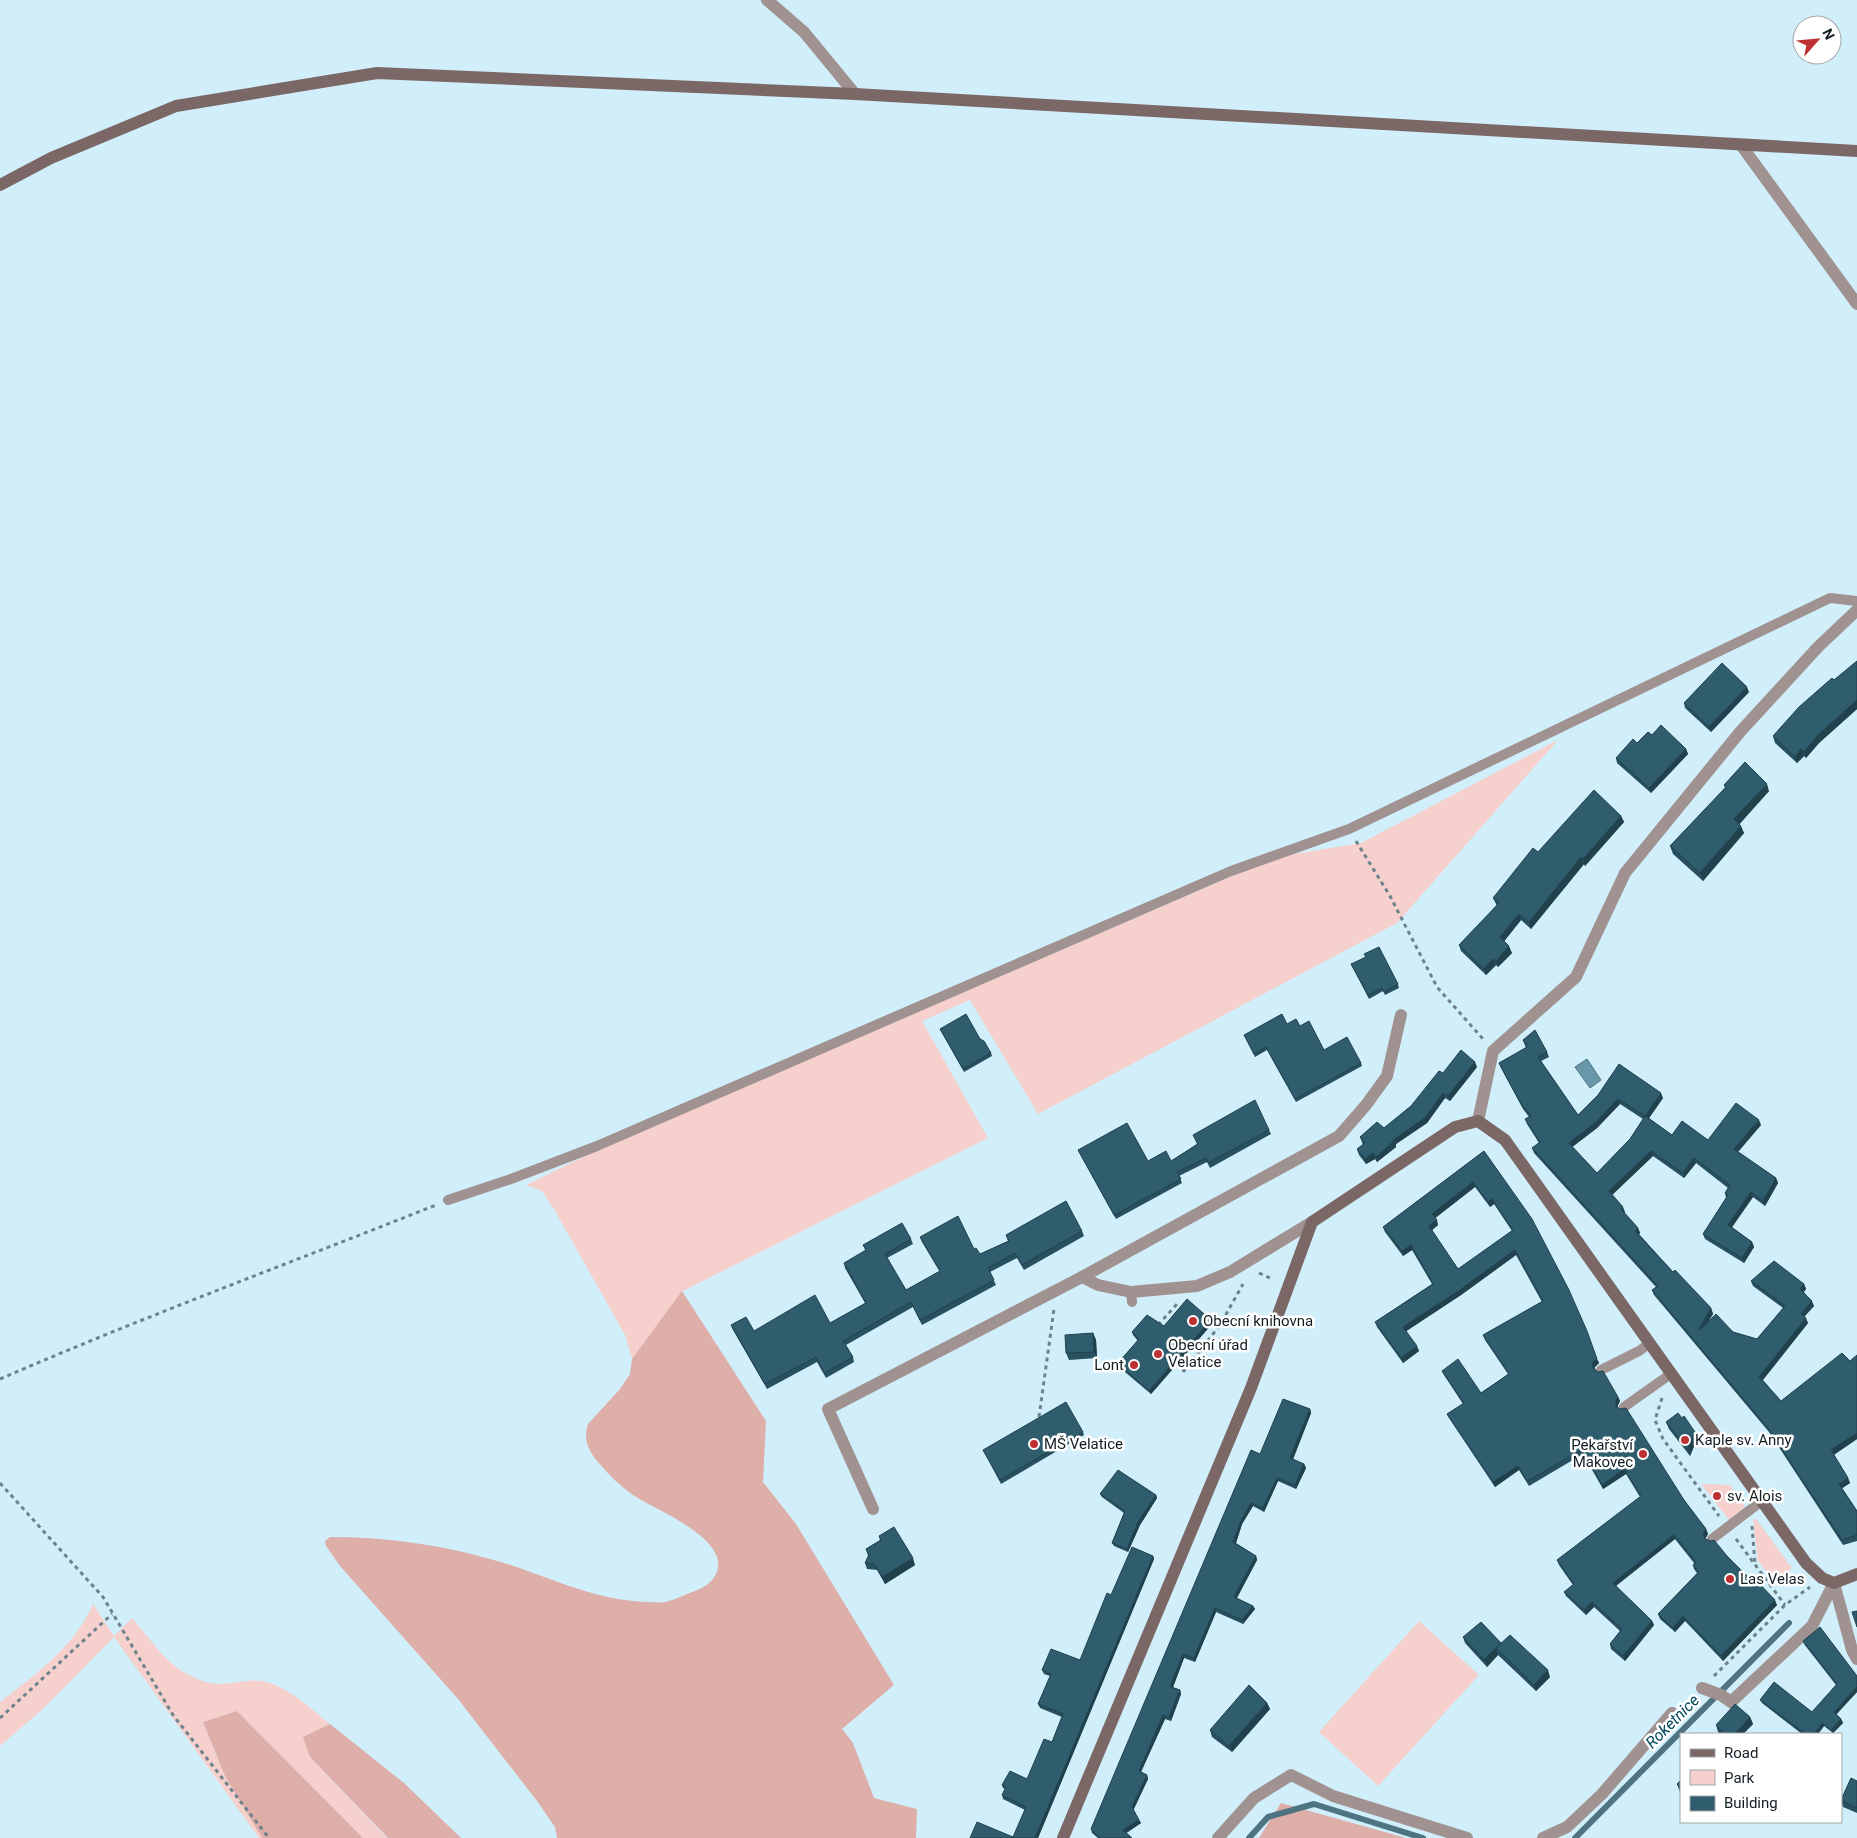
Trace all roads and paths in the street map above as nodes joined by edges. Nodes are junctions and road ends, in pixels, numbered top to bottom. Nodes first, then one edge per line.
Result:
1 (767, 0) edge
2 (855, 94) junction
3 (1741, 145) junction
4 (1857, 151) edge
5 (0, 185) edge
6 (1857, 304) edge
7 (1857, 601) edge
8 (1857, 610) edge
9 (1349, 829) junction
10 (1401, 1015) dead end
11 (1493, 1050) junction
12 (1478, 1121) junction
13 (448, 1200) joint
14 (1312, 1222) junction
15 (1255, 1272) dead end
16 (1082, 1277) junction
17 (1270, 1278) dead end
18 (1245, 1280) dead end
19 (1056, 1290) junction
20 (1650, 1343) junction
21 (1176, 1365) edge
22 (1601, 1370) edge
23 (1675, 1378) junction
24 (0, 1379) edge
25 (1624, 1407) edge
26 (1039, 1417) edge
27 (0, 1483) edge
28 (1762, 1500) junction
29 (873, 1509) dead end
30 (1751, 1509) junction
31 (1727, 1527) junction
32 (1712, 1539) edge
33 (1755, 1565) junction
34 (1857, 1574) edge
35 (1828, 1580) junction
36 (1785, 1605) junction
37 (112, 1614) junction
38 (1857, 1659) edge
39 (1705, 1688) joint
40 (1672, 1713) dead end
41 (0, 1718) edge
42 (269, 1838) edge
43 (1063, 1838) edge
44 (1218, 1838) edge
45 (1467, 1838) edge
46 (1543, 1838) edge

1 - 2 street
2 - 3 street
2 - 5 street
3 - 4 street
3 - 6 street
7 - 9 lane
8 - 11 street
9 - 11 path
9 - 13 lane
10 - 16 street
11 - 12 street
12 - 14 street
12 - 20 street
13 - 24 path
14 - 16 street
14 - 43 street
15 - 17 path
16 - 19 street
18 - 21 path
19 - 26 path
19 - 29 street
20 - 22 lane
20 - 23 street
23 - 25 lane
23 - 28 street
23 - 31 path
27 - 37 path
28 - 30 lane
28 - 35 street
30 - 31 lane
30 - 33 path
31 - 32 lane
31 - 33 path
33 - 36 path
34 - 35 street
35 - 36 path
35 - 38 street
35 - 39 street
36 - 39 path
37 - 41 path
37 - 42 path
40 - 46 street
44 - 45 street

